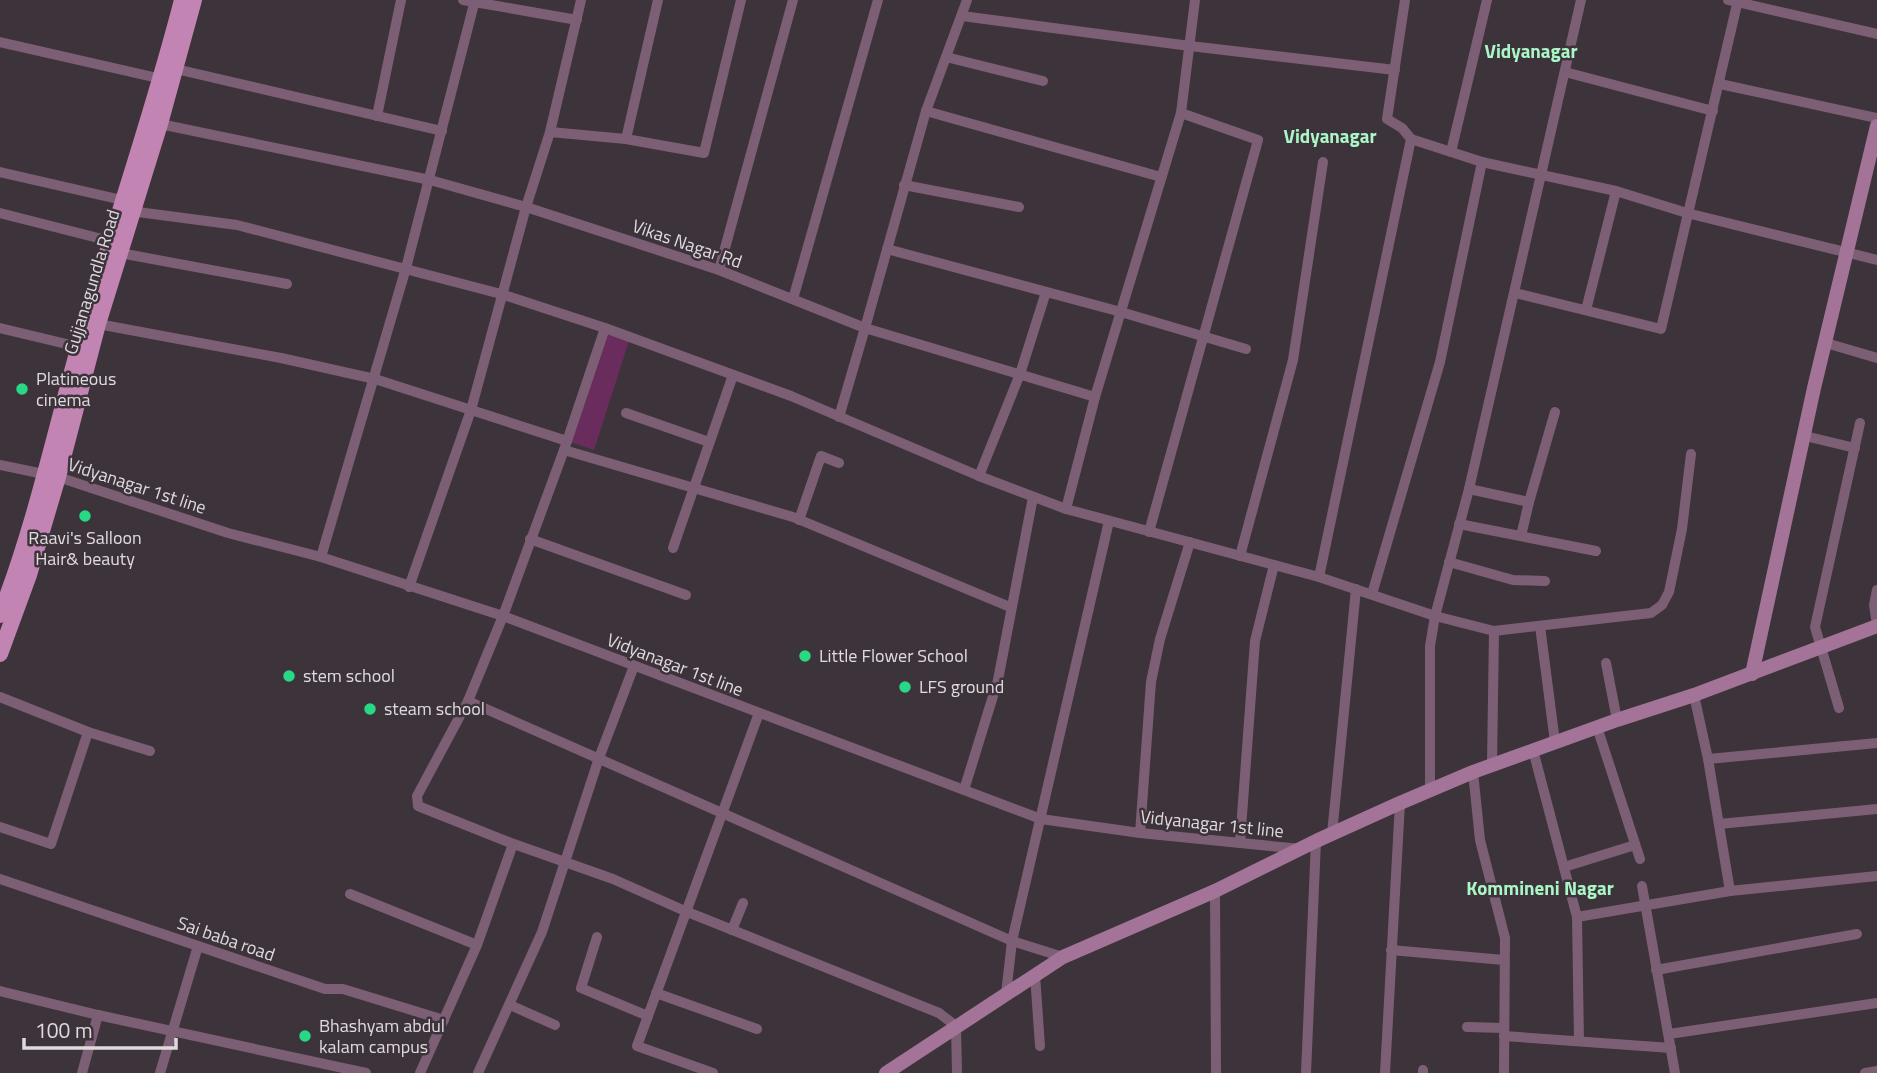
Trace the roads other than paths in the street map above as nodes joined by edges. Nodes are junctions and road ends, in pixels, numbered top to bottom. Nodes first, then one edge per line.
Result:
1 (182, 0) edge
2 (194, 0) edge
3 (401, 0) edge
4 (463, 0) edge
5 (582, 0) edge
6 (658, 0) edge
7 (741, 0) edge
8 (793, 0) edge
9 (878, 0) edge
10 (967, 0) edge
11 (1195, 0) edge
12 (1405, 0) edge
13 (1487, 0) edge
14 (1581, 0) edge
15 (475, 1) edge
16 (1735, 1) edge
17 (962, 16) junction
18 (577, 20) junction
19 (1877, 34) edge
20 (0, 42) edge
21 (1190, 46) junction
22 (946, 57) junction
23 (176, 69) junction
24 (1395, 70) junction
25 (1565, 72) junction
26 (162, 79) junction
27 (1042, 82) dead end
28 (1720, 84) junction
29 (926, 111) junction
30 (1713, 111) junction
31 (1181, 113) junction
32 (377, 116) junction
33 (1877, 118) edge
34 (160, 124) junction
35 (1877, 126) edge
36 (442, 131) junction
37 (550, 132) junction
38 (626, 139) junction
39 (1411, 139) junction
40 (1451, 152) junction
41 (1323, 162) dead end
42 (1482, 162) junction
43 (0, 172) edge
44 (1541, 174) junction
45 (1161, 177) junction
46 (430, 180) junction
47 (904, 185) junction
48 (1616, 191) junction
49 (125, 207) junction
50 (526, 207) junction
51 (1019, 207) dead end
52 (0, 213) edge
53 (1687, 213) junction
54 (115, 247) junction
55 (887, 249) junction
56 (1846, 253) junction
57 (1877, 260) edge
58 (406, 268) junction
59 (719, 270) junction
60 (286, 284) dead end
61 (1046, 292) junction
62 (1515, 293) junction
63 (501, 294) junction
64 (793, 299) junction
65 (1586, 310) junction
66 (1121, 312) junction
67 (98, 324) junction
68 (0, 328) edge
69 (605, 328) junction
70 (865, 328) junction
71 (1203, 336) junction
72 (1826, 343) junction
73 (79, 347) junction
74 (1246, 349) dead end
75 (1877, 358) edge
76 (1020, 374) junction
77 (733, 375) junction
78 (375, 379) junction
79 (1095, 397) junction
80 (471, 410) junction
81 (1555, 412) dead end
82 (626, 413) dead end
83 (839, 417) junction
84 (1860, 423) dead end
85 (1805, 436) junction
86 (709, 442) junction
87 (566, 445) junction
88 (1855, 448) junction
89 (1691, 454) dead end
90 (839, 463) dead end
91 (0, 465) edge
92 (52, 475) junction
93 (979, 476) junction
94 (694, 488) junction
95 (1469, 489) junction
96 (1033, 497) junction
97 (1529, 502) junction
98 (1066, 509) junction
99 (799, 520) junction
100 (1110, 521) junction
101 (1459, 524) junction
102 (1149, 532) junction
103 (1521, 536) junction
104 (530, 539) junction
105 (1190, 542) junction
106 (673, 548) dead end
107 (1596, 551) dead end
108 (1240, 556) junction
109 (321, 557) junction
110 (1449, 562) junction
111 (1274, 565) junction
112 (1319, 577) junction
113 (1545, 581) dead end
114 (409, 587) junction
115 (1356, 589) junction
116 (1877, 590) edge
117 (1373, 594) junction
118 (685, 596) dead end
119 (1010, 607) junction
120 (1, 611) edge
121 (503, 616) junction
122 (1435, 616) junction
123 (1877, 625) edge
124 (1540, 626) junction
125 (1494, 631) junction
126 (1821, 648) junction
127 (0, 654) edge
128 (1606, 663) dead end
129 (634, 666) junction
130 (1752, 674) junction
131 (1694, 695) junction
132 (0, 697) edge
133 (468, 701) junction
134 (1839, 708) dead end
135 (759, 713) junction
136 (1617, 720) junction
137 (1597, 727) junction
138 (88, 732) junction
139 (1555, 742) junction
140 (1877, 743) edge
141 (1533, 750) junction
142 (150, 751) dead end
143 (598, 758) junction
144 (1708, 759) junction
145 (1492, 765) junction
146 (1473, 772) junction
147 (964, 790) junction
148 (1430, 790) junction
149 (1400, 803) junction
150 (1877, 809) edge
151 (723, 813) junction
152 (1041, 819) junction
153 (1719, 824) junction
154 (0, 827) edge
155 (1140, 833) junction
156 (1332, 834) junction
157 (1316, 841) junction
158 (1240, 842) junction
159 (513, 844) junction
160 (1635, 845) junction
161 (1301, 849) junction
162 (1640, 859) dead end
163 (565, 862) junction
164 (1564, 867) junction
165 (1877, 876) edge
166 (0, 879) edge
167 (1642, 886) dead end
168 (1215, 891) junction
169 (1730, 891) junction
170 (350, 894) dead end
171 (743, 903) dead end
172 (1647, 907) junction
173 (685, 911) junction
174 (1577, 917) junction
175 (732, 930) junction
176 (1857, 934) dead end
177 (597, 937) dead end
178 (1012, 941) junction
179 (477, 945) junction
180 (198, 946) junction
181 (1391, 950) junction
182 (1063, 957) junction
183 (1504, 960) junction
184 (1656, 970) junction
185 (1035, 975) junction
186 (0, 991) edge
187 (656, 993) junction
188 (1006, 993) junction
189 (1877, 1003) edge
190 (510, 1006) junction
191 (98, 1015) junction
192 (648, 1016) junction
193 (444, 1020) junction
194 (555, 1025) dead end
195 (956, 1026) junction
196 (1466, 1027) dead end
197 (757, 1029) dead end
198 (172, 1031) junction
199 (1504, 1032) junction
200 (1669, 1034) junction
201 (1578, 1041) junction
202 (1040, 1046) dead end
203 (1671, 1048) junction
204 (350, 1071) edge
205 (82, 1073) edge
206 (160, 1073) edge
207 (366, 1073) edge
208 (420, 1073) edge
209 (478, 1073) edge
210 (713, 1073) edge
211 (886, 1073) edge
212 (957, 1073) edge
213 (1216, 1073) edge
214 (1306, 1073) edge
215 (1385, 1073) edge
216 (1504, 1073) edge
217 (1675, 1073) edge

1 - 26 main road, Gujjanagundla Road
2 - 23 main road, Gujjanagundla Road
3 - 32 street
4 - 15 street
5 - 18 street
6 - 38 street
7 - 38 street
8 - 59 street
9 - 64 street
10 - 17 street
11 - 21 street
12 - 24 street
13 - 40 street
14 - 25 street
15 - 18 street
15 - 36 street
16 - 19 street
16 - 28 street
17 - 21 street
17 - 22 street
18 - 37 street
20 - 26 street
21 - 24 street
21 - 31 street
22 - 27 street
22 - 29 street
23 - 32 street
23 - 34 main road, Gujjanagundla Road
24 - 39 street
25 - 30 street
25 - 44 street
26 - 49 main road, Gujjanagundla Road
28 - 30 street
28 - 33 street
29 - 45 street
29 - 47 street
30 - 53 street
31 - 45 street
31 - 71 street
32 - 36 street
34 - 46 street, Vikas Nagar Rd
34 - 49 main road, Gujjanagundla Road
35 - 56 street
36 - 46 street
37 - 38 street
37 - 50 street
39 - 40 street
39 - 112 street
40 - 42 street
41 - 108 street
42 - 44 street
42 - 117 street
43 - 49 street
44 - 48 street
44 - 62 street
45 - 66 street
46 - 50 street, Vikas Nagar Rd
46 - 58 street
47 - 51 street
47 - 55 street
48 - 53 street
48 - 65 street
49 - 54 main road, Gujjanagundla Road
49 - 58 street
50 - 59 street, Vikas Nagar Rd
50 - 63 street
52 - 54 street
53 - 56 street
53 - 65 street
54 - 60 street
54 - 67 main road, Gujjanagundla Road
54 - 73 main road, Gujjanagundla Road
55 - 61 street
55 - 70 street
56 - 57 street
56 - 72 street
58 - 63 street
58 - 78 street
59 - 64 street, Vikas Nagar Rd
61 - 66 street
61 - 76 street
62 - 65 street
62 - 95 street
63 - 69 street
63 - 80 street
64 - 70 street, Vikas Nagar Rd
66 - 71 street
66 - 79 street
67 - 78 street
67 - 92 main road, Gujjanagundla Road
68 - 73 street
69 - 77 street
69 - 87 street
70 - 76 street, Vikas Nagar Rd
70 - 83 street
71 - 74 street
71 - 102 street
72 - 75 street
72 - 85 street
73 - 92 main road, Gujjanagundla Road
76 - 79 street, Vikas Nagar Rd
76 - 93 street
77 - 83 street
77 - 86 street
78 - 80 street
78 - 109 street
79 - 98 street
80 - 87 street
80 - 114 street
81 - 97 street
82 - 86 street
83 - 93 street
84 - 88 street
85 - 88 street
85 - 130 street
86 - 94 street
87 - 94 street
87 - 104 street
88 - 126 street
89 - 124 street
90 - 99 street
91 - 92 street, Vidyanagar 1st line
92 - 109 street, Vidyanagar 1st line
92 - 120 main road, Gujjanagundla Road
92 - 127 main road, Gujjanagundla Road
93 - 96 street
94 - 99 street
94 - 106 street
95 - 97 street
95 - 101 street
96 - 98 street
96 - 119 street
97 - 103 street
98 - 100 street
99 - 119 street
100 - 102 street
100 - 152 street
101 - 103 street
101 - 110 street
102 - 105 street
103 - 107 street
104 - 118 street
104 - 121 street
105 - 108 street
105 - 155 street
108 - 111 street
109 - 114 street, Vidyanagar 1st line
110 - 113 street
110 - 122 street
111 - 112 street
111 - 158 street
112 - 115 street
114 - 121 street, Vidyanagar 1st line
115 - 117 street
115 - 156 street
116 - 123 street
117 - 122 street
119 - 147 street
121 - 129 street, Vidyanagar 1st line
121 - 133 street
122 - 125 street
122 - 148 street
123 - 126 street
124 - 125 street
124 - 139 street
125 - 145 street
126 - 130 street
126 - 134 street
128 - 136 street
129 - 135 street, Vidyanagar 1st line
129 - 143 street
130 - 131 street
131 - 136 street
131 - 144 street
132 - 138 street
133 - 143 street
133 - 159 street
135 - 147 street, Vidyanagar 1st line
135 - 151 street
136 - 137 street
137 - 139 street
137 - 160 street
138 - 142 street
138 - 154 street
139 - 141 street
140 - 144 street
141 - 145 street
141 - 164 street
143 - 151 street
143 - 163 street
144 - 153 street
145 - 146 street
146 - 148 street
146 - 183 street
147 - 152 street, Vidyanagar 1st line
148 - 149 street
149 - 156 street
149 - 181 street
150 - 153 street
151 - 173 street
151 - 178 street
152 - 155 street, Vidyanagar 1st line
152 - 178 street
153 - 169 street
155 - 158 street, Vidyanagar 1st line
156 - 157 street
157 - 161 street
157 - 214 street
158 - 161 street, Vidyanagar 1st line
159 - 163 street
159 - 179 street
160 - 162 street
160 - 164 street
161 - 168 street
163 - 173 street
163 - 190 street
164 - 174 street
165 - 169 street
166 - 180 street, Sai baba road
167 - 172 street
168 - 182 street
168 - 213 street
169 - 172 street
170 - 179 street
171 - 175 street
172 - 174 street
172 - 184 street
173 - 175 street
173 - 187 street
174 - 201 street
175 - 195 street
176 - 184 street
177 - 192 street
178 - 182 street
178 - 188 street
179 - 193 street
180 - 193 street, Sai baba road
180 - 198 street
181 - 183 street
181 - 215 street
182 - 185 street
183 - 199 street
184 - 200 street
185 - 188 street
185 - 202 street
186 - 191 street
187 - 192 street
187 - 197 street
188 - 195 street
189 - 200 street
190 - 194 street
190 - 209 street
191 - 198 street
191 - 205 street
192 - 210 street
193 - 208 street
195 - 211 street
195 - 212 street
196 - 199 street
198 - 204 street
198 - 206 street
199 - 201 street
199 - 216 street
200 - 203 street
201 - 203 street
203 - 217 street
204 - 207 street

